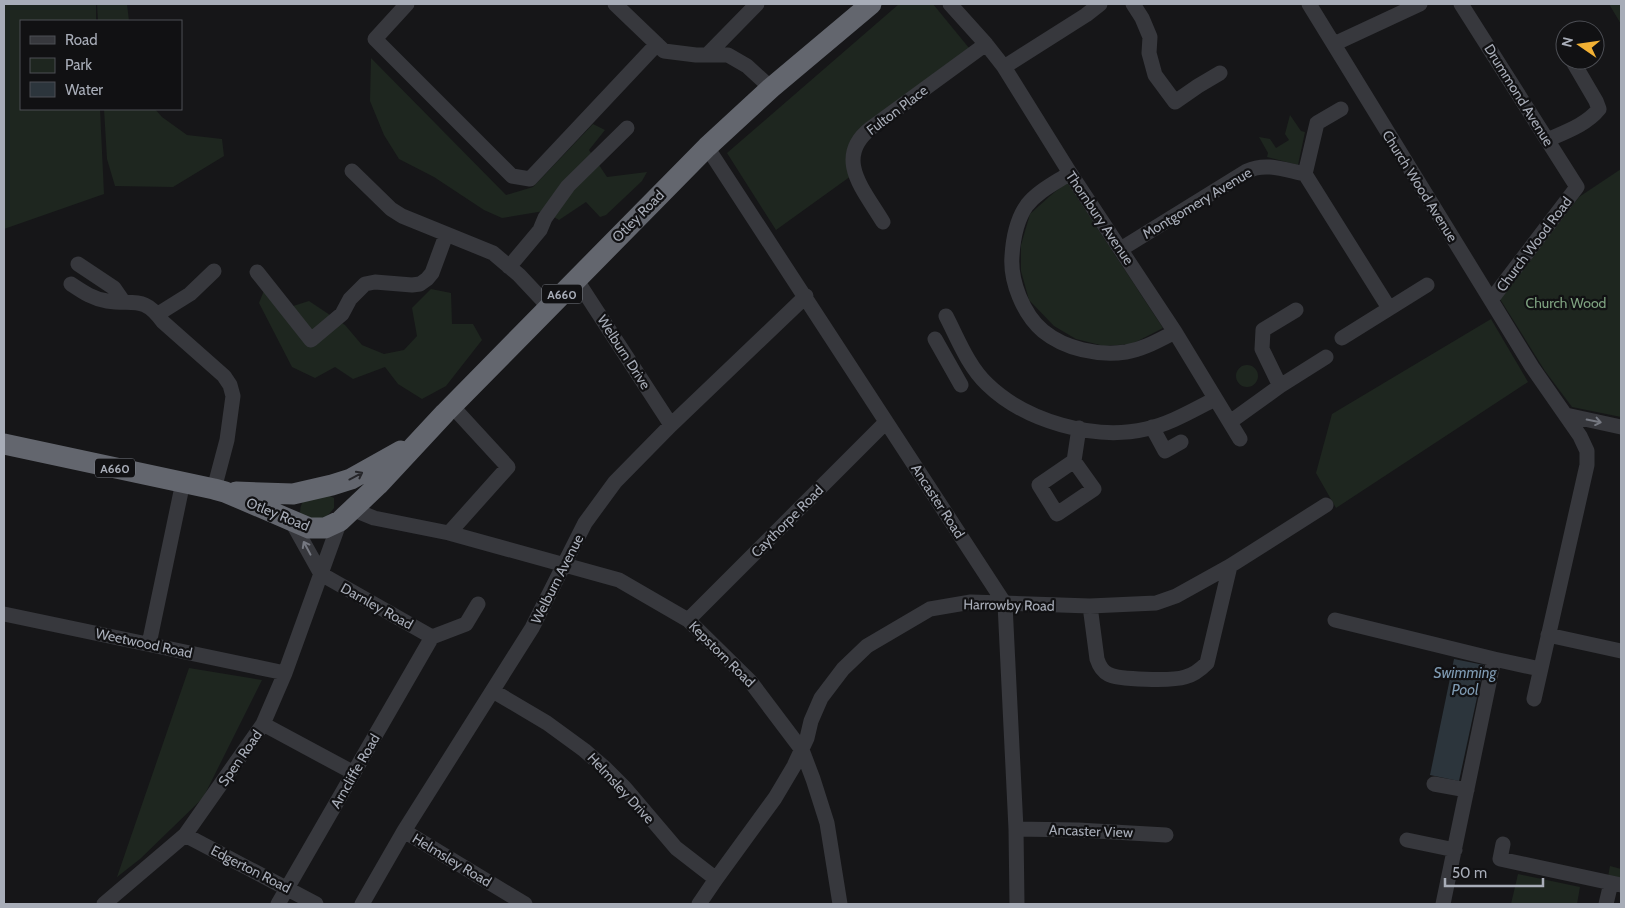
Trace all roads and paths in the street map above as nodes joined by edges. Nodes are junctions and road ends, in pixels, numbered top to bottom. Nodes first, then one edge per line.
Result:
1 (407, 4) edge
2 (615, 4) edge
3 (757, 4) edge
4 (872, 4) edge
5 (950, 4) edge
6 (1100, 4) edge
7 (1133, 4) edge
8 (1309, 4) edge
9 (1420, 4) edge
10 (1461, 4) edge
11 (657, 44) junction
12 (986, 44) junction
13 (1334, 44) junction
14 (707, 55) junction
15 (1004, 67) junction
16 (1578, 70) edge
17 (1220, 72) dead end
18 (771, 88) junction
19 (1341, 109) dead end
20 (627, 128) dead end
21 (1548, 140) junction
22 (707, 147) junction
23 (352, 171) dead end
24 (1070, 173) junction
25 (1305, 174) junction
26 (1578, 187) joint
27 (883, 222) dead end
28 (446, 235) junction
29 (1121, 249) junction
30 (78, 264) dead end
31 (509, 267) junction
32 (214, 271) dead end
33 (257, 272) dead end
34 (576, 279) junction
35 (72, 284) dead end
36 (1427, 285) dead end
37 (806, 296) junction
38 (1491, 300) junction
39 (124, 301) junction
40 (549, 307) junction
41 (1389, 308) junction
42 (1296, 310) dead end
43 (158, 314) junction
44 (946, 316) dead end
45 (1175, 332) junction
46 (1342, 338) dead end
47 (935, 339) dead end
48 (964, 350) junction
49 (1326, 357) dead end
50 (948, 361) junction
51 (962, 385) dead end
52 (1280, 386) junction
53 (1215, 399) junction
54 (452, 406) junction
55 (1566, 416) junction
56 (886, 422) junction
57 (1230, 422) junction
58 (671, 425) junction
59 (1152, 427) junction
60 (1621, 427) edge
61 (1079, 428) junction
62 (1240, 439) dead end
63 (418, 442) junction
64 (1181, 442) dead end
65 (4, 444) edge
66 (1074, 461) dead end
67 (183, 482) junction
68 (332, 485) junction
69 (220, 490) junction
70 (293, 494) junction
71 (1326, 505) dead end
72 (346, 515) junction
73 (292, 522) junction
74 (449, 533) junction
75 (563, 564) junction
76 (1230, 566) junction
77 (321, 574) junction
78 (478, 604) dead end
79 (1005, 604) junction
80 (1090, 606) junction
81 (4, 614) edge
82 (688, 620) junction
83 (1335, 620) dead end
84 (1548, 635) junction
85 (432, 637) junction
86 (149, 644) junction
87 (1621, 651) edge
88 (1494, 659) junction
89 (1540, 668) junction
90 (285, 673) junction
91 (493, 691) junction
92 (1534, 699) dead end
93 (264, 724) junction
94 (802, 750) junction
95 (354, 773) junction
96 (1434, 784) dead end
97 (1467, 790) junction
98 (1016, 829) junction
99 (404, 830) junction
100 (185, 835) junction
101 (1166, 835) dead end
102 (1407, 840) dead end
103 (1503, 844) dead end
104 (1455, 850) junction
105 (716, 879) junction
106 (1616, 884) edge
107 (288, 888) junction
108 (104, 904) edge
109 (278, 904) edge
110 (316, 904) edge
111 (362, 904) edge
112 (525, 904) edge
113 (699, 904) edge
114 (840, 904) edge
115 (1017, 904) edge
116 (1443, 904) edge
117 (1606, 904) edge

1 - 11 street
2 - 11 street
3 - 14 street
4 - 18 highway, Otley Road / A660
5 - 12 street, Thornbury Avenue
6 - 15 street
7 - 17 street
8 - 13 street, Church Wood Avenue
9 - 13 street
10 - 21 street, Drummond Avenue
11 - 14 street
12 - 15 street, Thornbury Avenue
12 - 27 street, Fulton Place
13 - 38 street, Church Wood Avenue
14 - 18 street
15 - 24 street, Thornbury Avenue
16 - 21 street
18 - 22 highway, Otley Road / A660
19 - 25 street
20 - 31 street
21 - 26 street, Drummond Avenue
22 - 34 highway, Otley Road / A660
22 - 37 street, Ancaster Road
23 - 28 street
24 - 29 street, Thornbury Avenue
24 - 45 street
25 - 29 street, Montgomery Avenue
25 - 41 street
26 - 38 street, Church Wood Road
28 - 31 street
28 - 33 street
29 - 45 street, Thornbury Avenue
30 - 39 street
31 - 40 street
32 - 43 street
34 - 40 highway, Otley Road / A660
34 - 58 street, Welburn Drive
35 - 39 street
36 - 41 street
37 - 56 street, Ancaster Road
37 - 58 street, Welburn Avenue
38 - 55 street, Church Wood Avenue
39 - 43 street
40 - 54 highway, Otley Road / A660
41 - 46 street
42 - 52 street
43 - 69 street
44 - 48 street
45 - 53 street, Thornbury Avenue
47 - 50 street
48 - 50 street
48 - 61 street
49 - 52 street
50 - 51 street
52 - 57 street
53 - 57 street, Thornbury Avenue
53 - 59 street
54 - 63 highway, Otley Road / A660
54 - 74 street
55 -> 60 street
55 - 84 street, Church Wood Avenue
56 - 79 street, Ancaster Road
56 - 82 street, Caythorpe Road
57 - 62 street, Thornbury Avenue
58 - 75 street, Welburn Avenue
59 - 61 street
59 - 64 street
61 - 66 street
68 -> 63 highway, Otley Road / A660
63 - 72 highway, Otley Road / A660
65 - 67 highway, Otley Road / A660
67 - 69 highway, Otley Road / A660
67 - 86 street
68 - 70 highway, Otley Road / A660
68 - 72 highway
69 - 70 highway, Otley Road / A660
69 - 73 highway, Otley Road / A660
70 - 73 highway
71 - 76 street, Harrowby Road
72 - 73 highway, Otley Road / A660
72 - 74 street, Kepstorn Road
72 - 77 street, Spen Road
77 -> 73 street
74 - 75 street, Kepstorn Road
75 - 82 street, Kepstorn Road
75 - 91 street, Welburn Avenue
76 - 80 street, Harrowby Road
76 - 80 street
77 - 85 street, Darnley Road
77 - 90 street, Spen Road
78 - 85 street
79 - 80 street, Harrowby Road
79 - 94 street, Harrowby Road
79 - 98 street
81 - 86 street, Weetwood Road
82 - 94 street, Kepstorn Road
83 - 88 street
84 - 87 street
84 - 89 street, Church Wood Avenue
85 - 95 street, Arncliffe Road
86 - 90 street, Weetwood Road
88 - 89 street
88 - 97 street
89 - 92 street, Church Wood Avenue
90 - 93 street, Spen Road
91 - 99 street, Welburn Avenue
91 - 105 street, Helmsley Drive
93 - 95 street
93 - 100 street, Spen Road
94 - 105 street, Harrowby Road
94 - 114 street, Kepstorn Road
95 - 107 street, Arncliffe Road
96 - 97 street
97 - 104 street
98 - 101 street, Ancaster View
98 - 115 street
99 - 111 street, Welburn Avenue
99 - 112 street, Helmsley Road
100 - 107 street, Edgerton Road
100 - 108 street, Spen Road
102 - 104 street
103 - 106 street
104 - 116 street
105 - 113 street, Harrowby Road
106 - 117 street
107 - 109 street, Arncliffe Road
107 - 110 street, Edgerton Road

